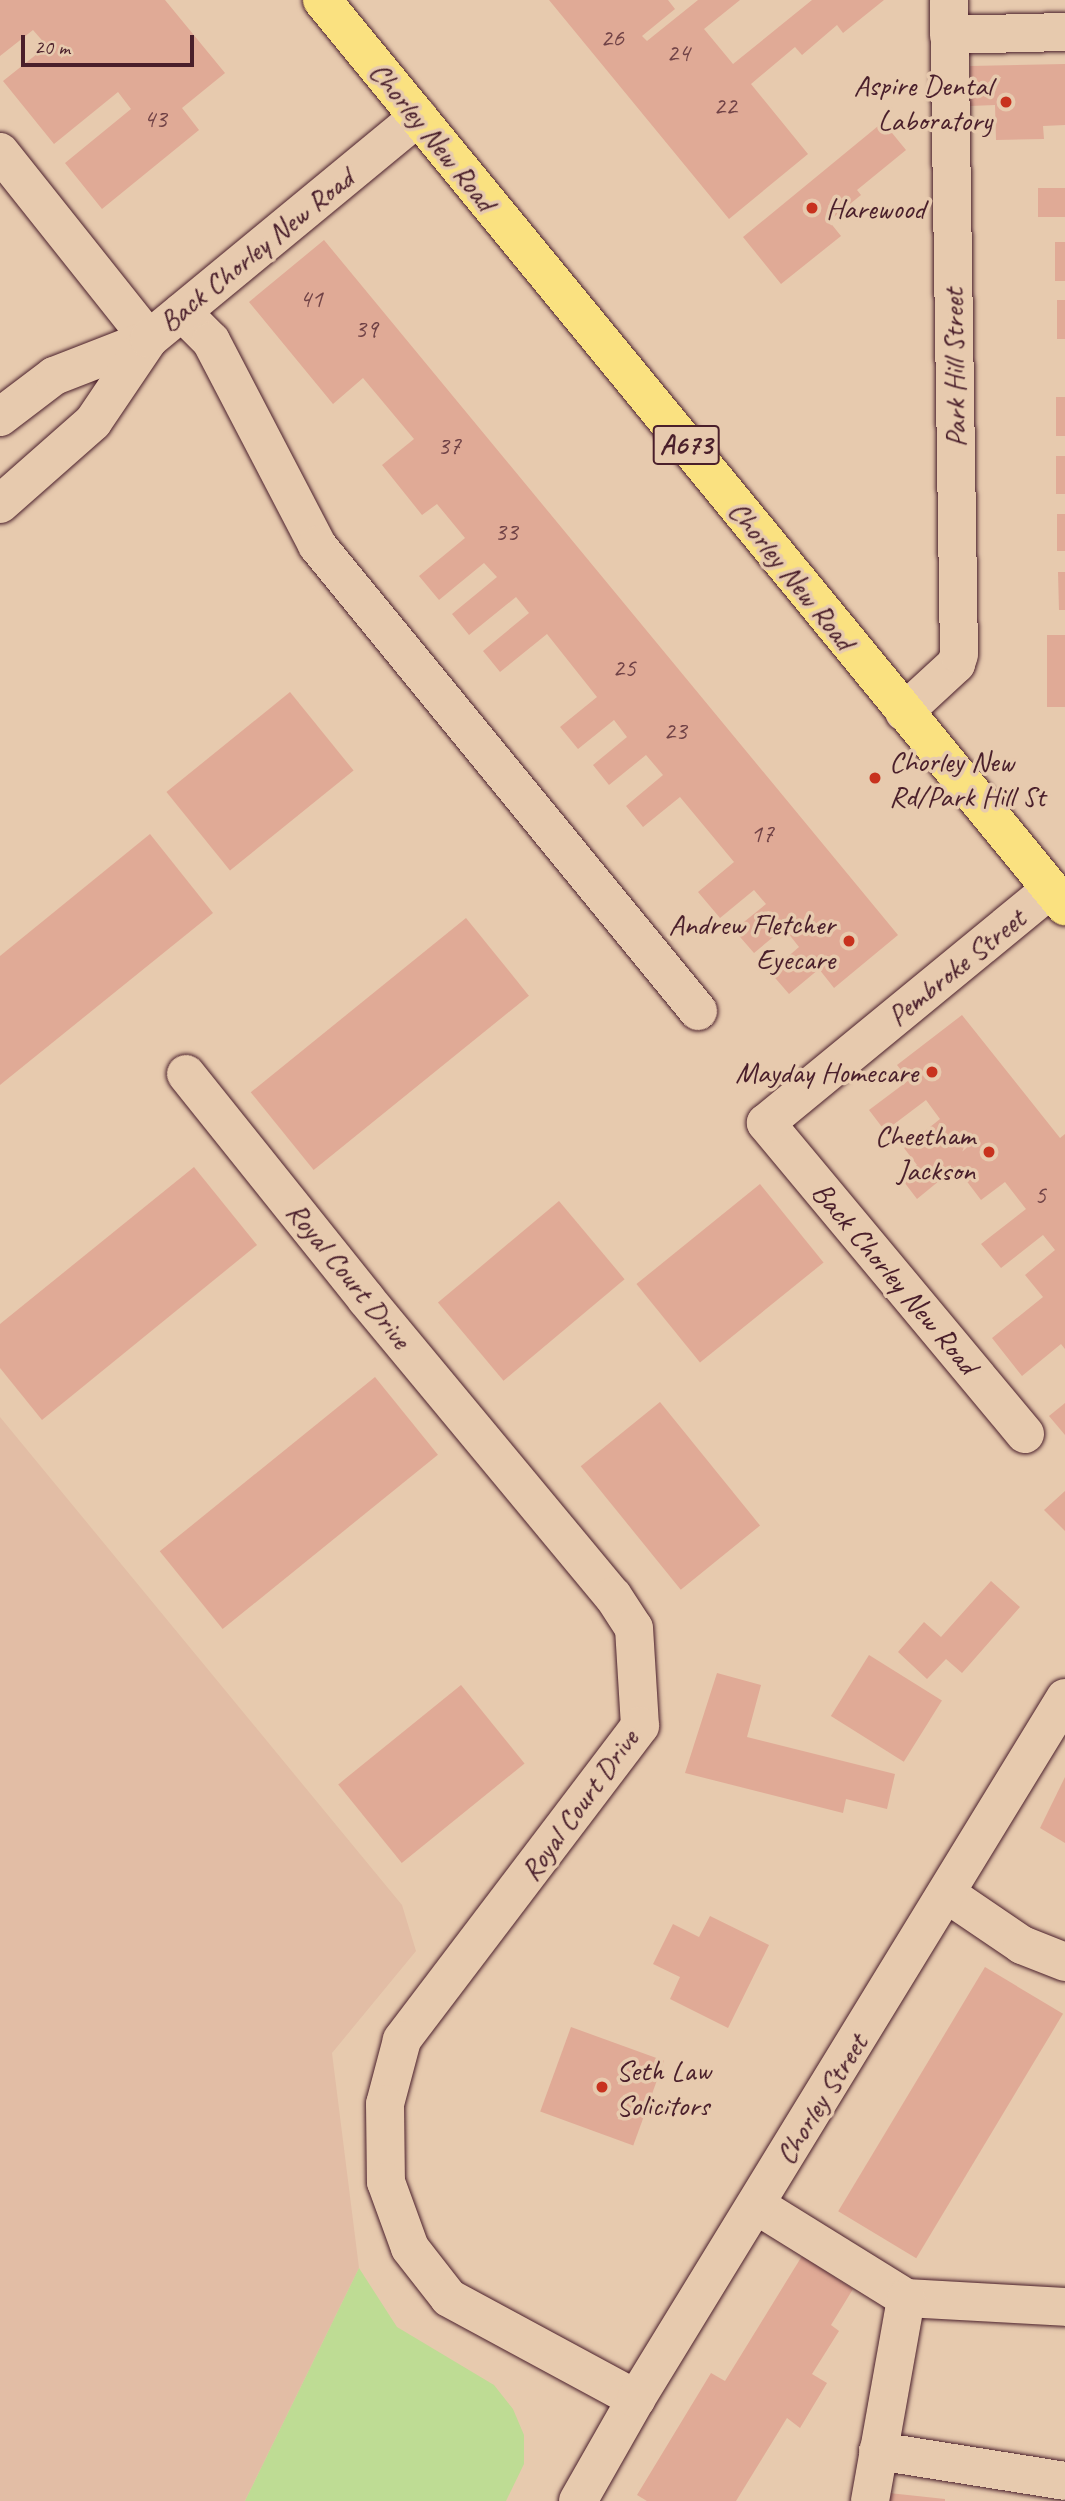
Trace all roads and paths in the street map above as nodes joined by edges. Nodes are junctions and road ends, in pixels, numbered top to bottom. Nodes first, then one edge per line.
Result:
1 (322, 0) edge
2 (949, 17) edge
3 (1065, 32) edge
4 (418, 117) junction
5 (0, 152) edge
6 (182, 312) junction
7 (149, 339) junction
8 (0, 417) edge
9 (0, 504) edge
10 (904, 712) junction
11 (1060, 906) edge
12 (698, 1011) dead end
13 (186, 1074) dead end
14 (766, 1123) joint
15 (1025, 1434) dead end
16 (1065, 1698) edge
17 (947, 1894) junction
18 (1065, 1962) edge
19 (756, 2205) junction
20 (906, 2298) junction
21 (1065, 2307) edge
22 (636, 2399) junction
23 (878, 2451) junction
24 (1065, 2482) edge
25 (585, 2498) edge
26 (870, 2501) edge

1 - 4 main road, Chorley New Road / A673
2 - 3 street
2 - 10 street, Park Hill Street
4 - 6 street, Back Chorley New Road
4 - 10 main road, Chorley New Road / A673
5 - 7 street, Back Chorley New Road
6 - 7 street, Back Chorley New Road
6 - 12 street
7 - 8 street
7 - 9 street
10 - 11 main road, Chorley New Road / A673
11 - 14 street, Pembroke Street
13 - 22 street, Royal Court Drive
14 - 15 street, Back Chorley New Road
16 - 17 street, Chorley Street
17 - 18 street
17 - 19 street, Chorley Street
19 - 20 street
19 - 22 street, Chorley Street
20 - 21 street
20 - 23 street
22 - 25 street, Chorley Street
23 - 24 street
23 - 26 street

